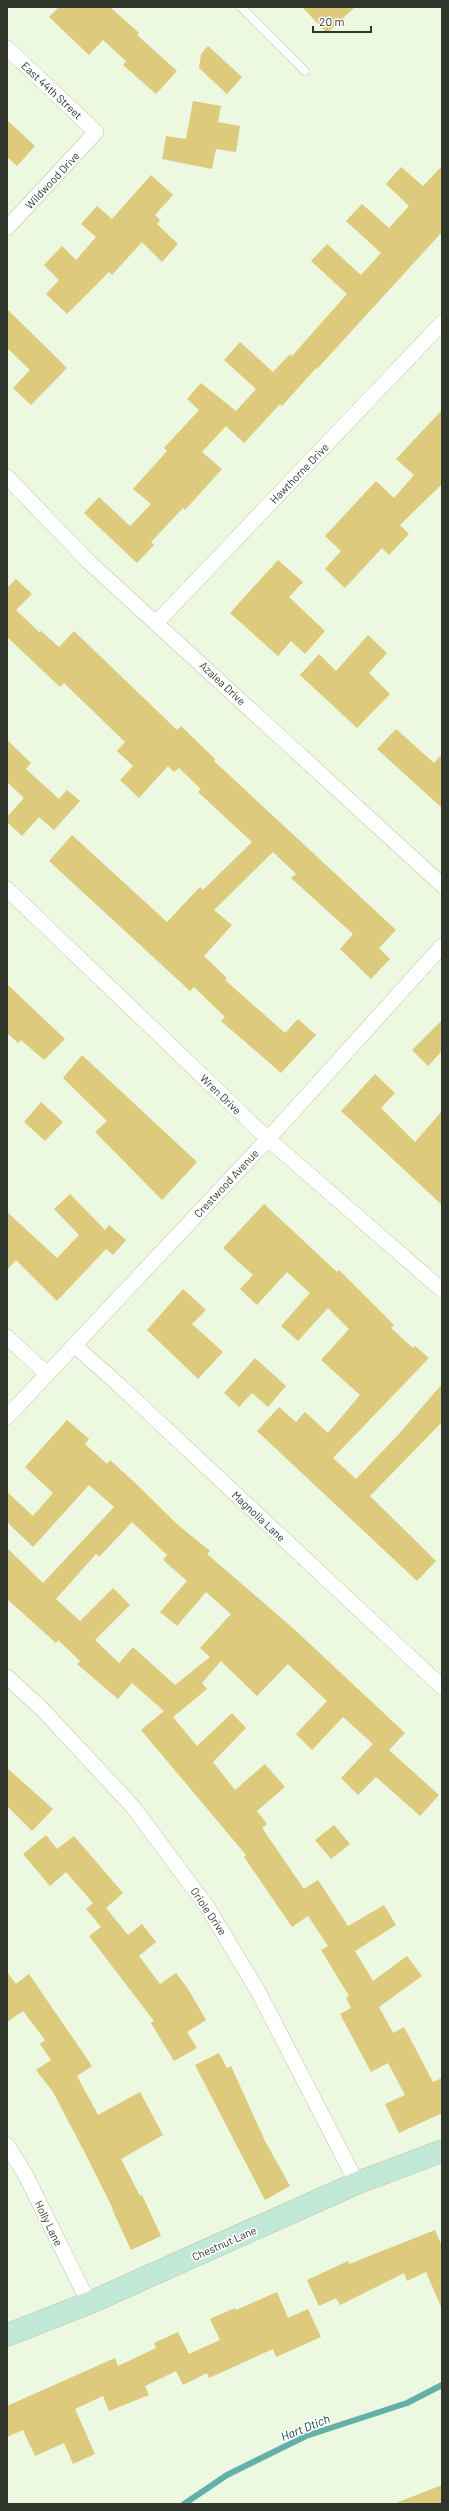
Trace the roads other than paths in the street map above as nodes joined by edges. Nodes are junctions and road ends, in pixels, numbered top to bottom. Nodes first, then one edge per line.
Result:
1 (241, 7) edge
2 (7, 48) edge
3 (305, 71) dead end
4 (96, 132) joint
5 (7, 228) edge
6 (442, 323) edge
7 (7, 477) edge
8 (157, 622) junction
9 (442, 885) edge
10 (7, 889) edge
11 (442, 946) edge
12 (268, 1138) junction
13 (442, 1290) edge
14 (7, 1337) edge
15 (75, 1346) junction
16 (47, 1374) junction
17 (7, 1417) edge
18 (7, 1677) edge
19 (442, 1687) edge
20 (7, 2145) edge
21 (442, 2151) edge
22 (357, 2183) junction
23 (89, 2303) junction
24 (7, 2335) edge

1 - 3 lane
2 - 4 street, East 44th Street
4 - 5 street, Wildwood Drive
6 - 8 street, Hawthorne Drive
7 - 8 street, Azalea Drive
8 - 9 street, Azalea Drive
10 - 12 street, Wren Drive
11 - 12 street, Crestwood Avenue
12 - 13 street, Wren Drive
12 - 15 street, Crestwood Avenue
14 - 16 street
15 - 16 street, Crestwood Avenue
15 - 19 street, Magnolia Lane
16 - 17 street, Crestwood Avenue
18 - 22 street, Oriole Drive
20 - 23 street, Holly Lane
21 - 22 street, Chestnut Lane
22 - 23 street, Chestnut Lane
23 - 24 street, Chestnut Lane

